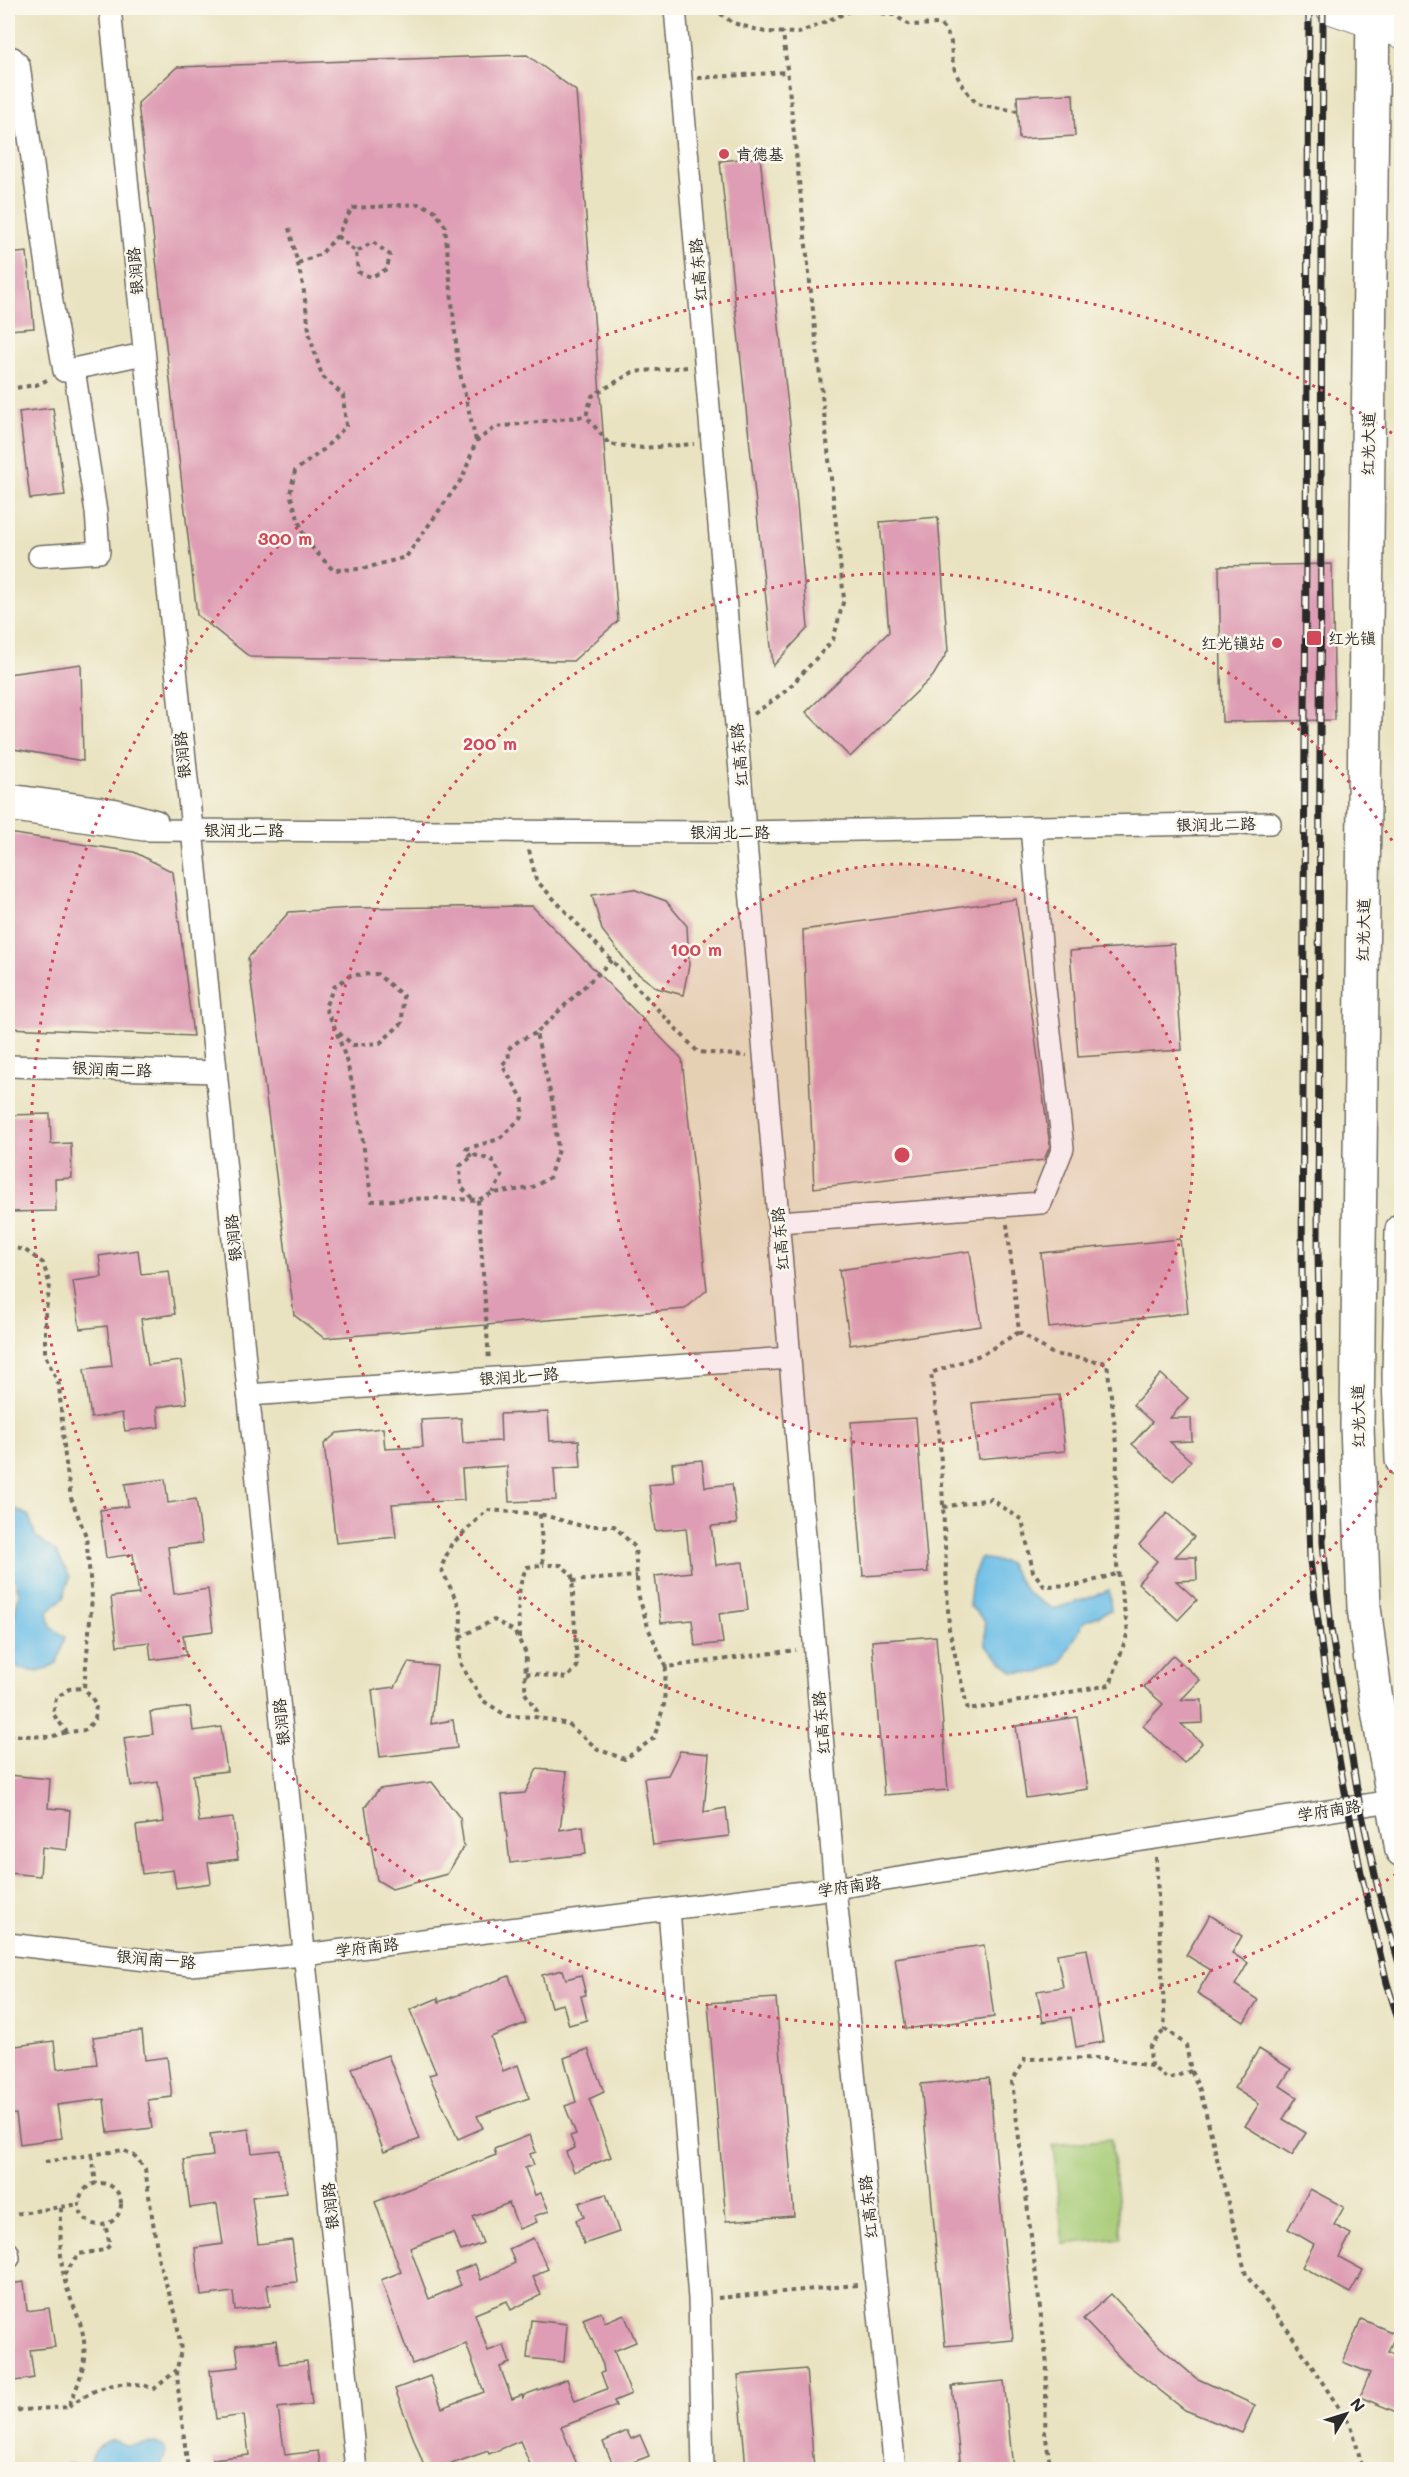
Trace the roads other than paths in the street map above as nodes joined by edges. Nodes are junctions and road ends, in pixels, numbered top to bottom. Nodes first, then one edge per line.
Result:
1 (110, 8) edge
2 (675, 8) edge
3 (1332, 8) edge
4 (1382, 20) edge
5 (8, 58) edge
6 (143, 354) junction
7 (69, 370) junction
8 (39, 556) dead end
9 (8, 795) edge
10 (8, 810) edge
11 (1270, 823) dead end
12 (1031, 827) junction
13 (189, 830) junction
14 (746, 832) junction
15 (8, 1066) edge
16 (216, 1072) junction
17 (779, 1222) junction
18 (1401, 1230) edge
19 (790, 1358) junction
20 (248, 1395) junction
21 (1401, 1460) edge
22 (1391, 1801) junction
23 (1401, 1850) edge
24 (835, 1888) junction
25 (669, 1909) junction
26 (8, 1944) edge
27 (304, 1954) junction
28 (356, 2469) edge
29 (703, 2469) edge
30 (894, 2469) edge

1 - 6 street, 银润路
2 - 14 street, 红高东路
3 - 4 main road
4 - 22 highway, 红光大道
5 - 7 street
6 - 7 street
6 - 13 street, 银润路
7 - 8 street
9 - 13 street
10 - 13 street
11 - 12 street, 银润北二路
12 - 14 street, 银润北二路
12 - 17 street
13 - 14 street, 银润北二路
13 - 16 street, 银润路
14 - 17 street, 红高东路
15 - 16 street, 银润南二路
16 - 20 street, 银润路
17 - 19 street, 红高东路
18 - 21 highway
19 - 20 street, 银润北一路
19 - 24 street, 红高东路
20 - 27 street, 银润路
22 - 23 highway, 红光大道
22 - 24 street, 学府南路
24 - 25 street, 学府南路
24 - 30 street, 红高东路
25 - 27 street, 学府南路
25 - 29 street
26 - 27 street, 银润南一路
27 - 28 street, 银润路

